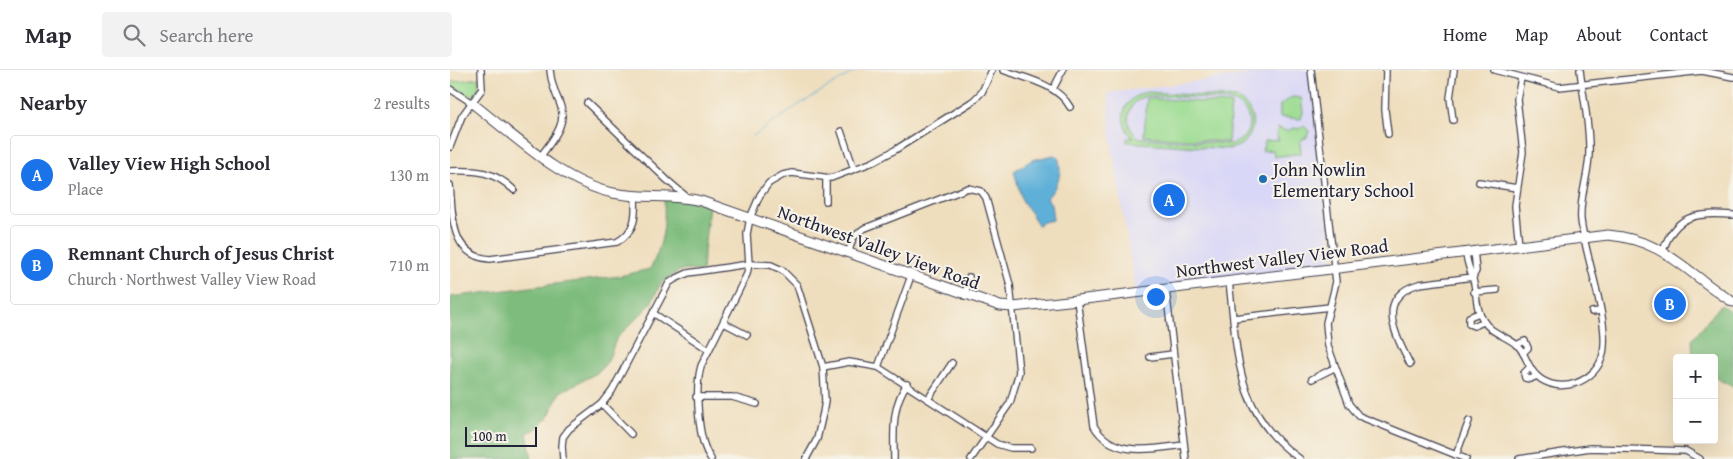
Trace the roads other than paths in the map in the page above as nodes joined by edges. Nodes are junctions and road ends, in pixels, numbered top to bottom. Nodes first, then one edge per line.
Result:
1 (481, 70) edge
2 (550, 70) edge
3 (992, 70) edge
4 (1003, 70) edge
5 (1063, 70) edge
6 (1311, 70) edge
7 (1386, 70) edge
8 (1454, 70) edge
9 (1494, 70) edge
10 (1580, 70) edge
11 (1702, 70) edge
12 (1733, 77) edge
13 (1520, 78) junction
14 (1582, 85) junction
15 (450, 89) edge
16 (1053, 89) junction
17 (472, 103) junction
18 (587, 103) dead end
19 (1070, 107) dead end
20 (1453, 120) dead end
21 (841, 131) dead end
22 (1388, 134) dead end
23 (450, 147) edge
24 (541, 156) junction
25 (854, 168) junction
26 (450, 171) edge
27 (826, 178) junction
28 (1480, 182) dead end
29 (450, 185) edge
30 (1517, 188) junction
31 (514, 190) dead end
32 (635, 195) junction
33 (688, 198) junction
34 (826, 200) dead end
35 (1733, 215) edge
36 (750, 218) junction
37 (1583, 237) junction
38 (1519, 245) junction
39 (1470, 251) junction
40 (1663, 251) junction
41 (848, 254) junction
42 (749, 264) junction
43 (1334, 268) junction
44 (910, 276) junction
45 (969, 277) dead end
46 (1473, 277) junction
47 (1229, 282) junction
48 (1166, 288) junction
49 (1497, 290) dead end
50 (1474, 292) junction
51 (965, 296) junction
52 (1077, 300) junction
53 (1733, 302) edge
54 (1013, 307) junction
55 (1330, 307) junction
56 (1600, 311) junction
57 (1592, 312) dead end
58 (653, 313) junction
59 (1479, 313) junction
60 (1234, 318) junction
61 (1483, 322) junction
62 (724, 324) junction
63 (746, 335) dead end
64 (709, 350) junction
65 (1173, 354) junction
66 (1150, 357) dead end
67 (952, 363) dead end
68 (1410, 364) dead end
69 (823, 367) junction
70 (878, 367) junction
71 (1530, 367) junction
72 (1334, 368) junction
73 (1537, 376) junction
74 (1312, 379) dead end
75 (907, 384) junction
76 (696, 397) junction
77 (928, 399) junction
78 (602, 404) junction
79 (757, 404) dead end
80 (1469, 421) dead end
81 (631, 434) dead end
82 (987, 438) junction
83 (1184, 445) junction
84 (1031, 448) dead end
85 (1456, 455) junction
86 (709, 458) edge
87 (563, 459) edge
88 (806, 459) edge
89 (894, 459) edge
90 (971, 459) edge
91 (1186, 459) edge
92 (1300, 459) edge
93 (1466, 459) edge
94 (1519, 459) edge
95 (1700, 459) edge

1 - 17 street
2 - 24 street
3 - 25 street
4 - 16 street
5 - 16 street
6 - 43 street
7 - 22 street
8 - 20 street
9 - 13 street
10 - 14 street
11 - 12 street
11 - 14 street
13 - 14 street
13 - 30 street
14 - 37 street
15 - 17 street
16 - 19 street
17 - 23 street
17 - 24 street, Northwest Valley View Road
18 - 33 street
21 - 25 street
24 - 32 street, Northwest Valley View Road
25 - 27 street
26 - 31 street
27 - 34 street
27 - 36 street
28 - 30 street
29 - 32 street
30 - 38 street
32 - 33 street, Northwest Valley View Road
33 - 36 street, Northwest Valley View Road
35 - 40 street
36 - 41 street, Northwest Valley View Road
36 - 42 street
37 - 38 street, Northwest Valley View Road
37 - 40 street, Northwest Valley View Road
37 - 56 street
38 - 39 street, Northwest Valley View Road
39 - 43 street, Northwest Valley View Road
39 - 46 street
40 - 53 street, Northwest Valley View Road
41 - 44 street, Northwest Valley View Road
41 - 54 street
42 - 58 street
42 - 62 street
42 - 69 street
43 - 47 street, Northwest Valley View Road
43 - 55 street
44 - 51 street, Northwest Valley View Road
44 - 70 street
45 - 51 street
46 - 50 street
46 - 68 street
47 - 48 street, Northwest Valley View Road
47 - 60 street
48 - 52 street, Northwest Valley View Road
48 - 65 street
49 - 50 street
50 - 59 street
51 - 54 street, Northwest Valley View Road
52 - 54 street, Northwest Valley View Road
52 - 83 street
54 - 82 street
55 - 60 street
55 - 72 street
56 - 57 street
56 - 73 street
58 - 64 street
58 - 78 street
59 - 61 street
59 - 61 street
60 - 92 street
61 - 71 street
62 - 63 street
62 - 64 street
64 - 76 street
65 - 66 street
65 - 83 street
67 - 77 street
69 - 70 street
69 - 88 street
70 - 75 street
71 - 73 street
71 - 73 street
72 - 74 street
72 - 85 street
75 - 77 street
75 - 89 street
76 - 79 street
76 - 86 street
77 - 82 street
78 - 81 street
78 - 87 street
80 - 85 street
82 - 84 street
82 - 90 street
83 - 91 street
85 - 93 street
94 - 95 street

